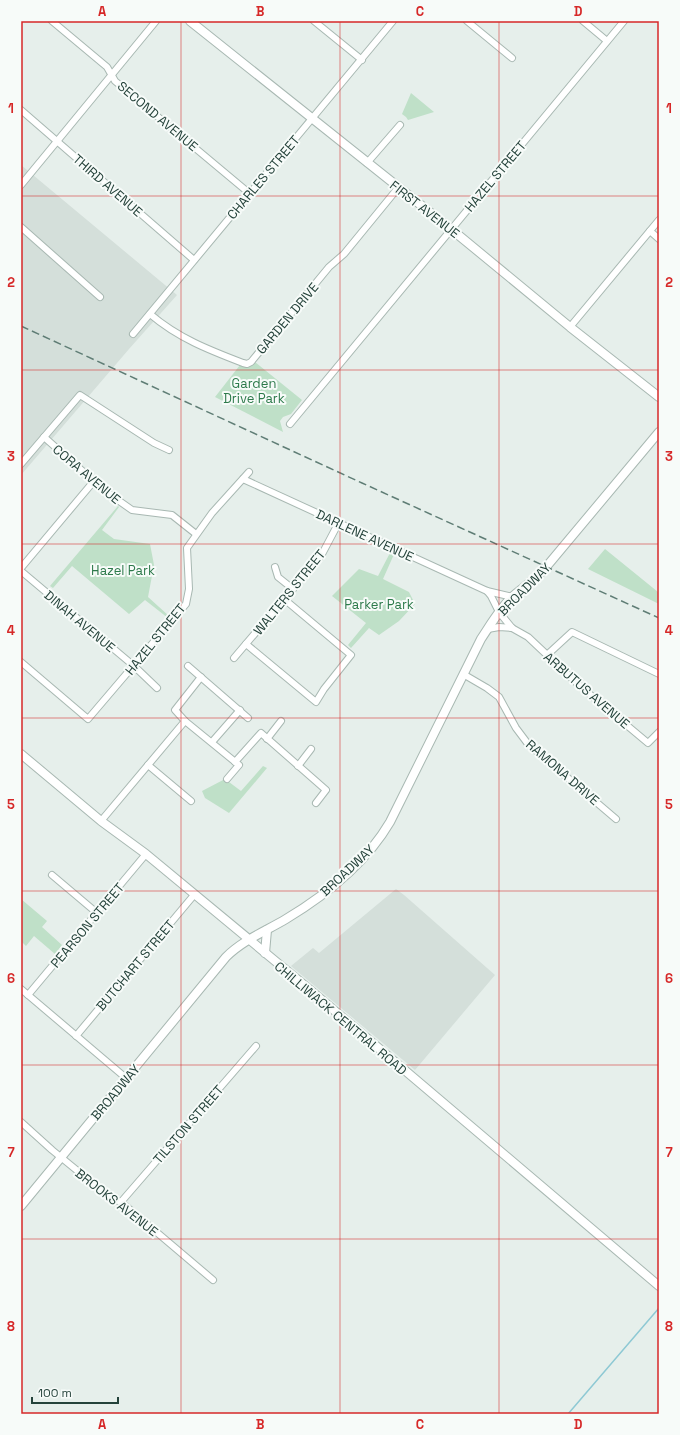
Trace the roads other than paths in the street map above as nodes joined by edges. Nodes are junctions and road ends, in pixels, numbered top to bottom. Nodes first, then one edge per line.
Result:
1 (52, 21) edge
2 (156, 21) edge
3 (190, 21) edge
4 (314, 21) edge
5 (394, 21) edge
6 (467, 21) edge
7 (583, 21) edge
8 (624, 21) edge
9 (607, 41) junction
10 (512, 58) dead end
11 (362, 60) junction
12 (111, 74) junction
13 (21, 110) edge
14 (312, 118) junction
15 (400, 125) dead end
16 (57, 142) junction
17 (367, 163) junction
18 (21, 185) edge
19 (398, 188) junction
20 (250, 193) junction
21 (659, 220) edge
22 (21, 227) edge
23 (451, 229) junction
24 (650, 231) junction
25 (659, 239) edge
26 (194, 260) junction
27 (100, 297) dead end
28 (150, 314) junction
29 (570, 327) junction
30 (133, 334) dead end
31 (659, 397) edge
32 (290, 424) dead end
33 (659, 432) edge
34 (44, 437) junction
35 (169, 450) dead end
36 (21, 464) edge
37 (249, 472) dead end
38 (243, 479) junction
39 (94, 481) junction
40 (339, 522) junction
41 (196, 534) junction
42 (275, 567) dead end
43 (21, 569) edge
44 (294, 589) junction
45 (487, 591) junction
46 (513, 597) junction
47 (284, 599) junction
48 (499, 612) junction
49 (512, 628) junction
50 (488, 629) junction
51 (246, 644) junction
52 (546, 655) junction
53 (234, 658) dead end
54 (21, 662) edge
55 (134, 666) junction
56 (188, 666) dead end
57 (463, 674) junction
58 (659, 674) edge
59 (201, 677) junction
60 (157, 688) dead end
61 (240, 710) junction
62 (248, 718) dead end
63 (185, 721) junction
64 (281, 721) dead end
65 (659, 732) edge
66 (267, 739) junction
67 (212, 742) junction
68 (312, 750) dead end
69 (21, 754) edge
70 (235, 762) junction
71 (148, 765) junction
72 (298, 766) junction
73 (227, 779) dead end
74 (191, 801) dead end
75 (316, 803) dead end
76 (616, 819) dead end
77 (101, 821) junction
78 (146, 854) junction
79 (52, 875) dead end
80 (194, 894) junction
81 (97, 913) junction
82 (266, 930) junction
83 (248, 940) junction
84 (265, 953) junction
85 (21, 989) edge
86 (28, 995) junction
87 (76, 1036) junction
88 (256, 1046) dead end
89 (126, 1078) junction
90 (21, 1122) edge
91 (61, 1158) junction
92 (120, 1202) junction
93 (21, 1206) edge
94 (213, 1280) dead end
95 (659, 1286) edge

1 - 12 street, SECOND AVENUE
2 - 12 street
3 - 14 street, FIRST AVENUE
4 - 11 street
5 - 11 street, CHARLES STREET
6 - 10 street
7 - 9 street
8 - 9 street, HAZEL STREET
9 - 23 street, HAZEL STREET
11 - 14 street, CHARLES STREET
12 - 16 street
12 - 20 street, SECOND AVENUE
13 - 16 street, THIRD AVENUE
14 - 17 street, FIRST AVENUE
14 - 20 street, CHARLES STREET
15 - 17 street
16 - 18 street
16 - 26 street, THIRD AVENUE
17 - 19 street, FIRST AVENUE
19 - 23 street, FIRST AVENUE
19 - 28 street, GARDEN DRIVE
20 - 26 street, CHARLES STREET
21 - 24 street
22 - 27 street
23 - 29 street, FIRST AVENUE
23 - 32 street, HAZEL STREET
24 - 25 street
24 - 29 street
26 - 28 street, CHARLES STREET
28 - 30 street, CHARLES STREET
29 - 31 street, FIRST AVENUE
33 - 46 street, BROADWAY
34 - 35 street
34 - 36 street
34 - 39 street, CORA AVENUE
37 - 38 street, HAZEL STREET
38 - 40 street, DARLENE AVENUE
38 - 41 street, HAZEL STREET
39 - 41 street, CORA AVENUE
39 - 43 street
40 - 44 street, WALTERS STREET
40 - 45 street, DARLENE AVENUE
41 - 55 street, HAZEL STREET
42 - 44 street
43 - 55 street, DINAH AVENUE
44 - 47 street, WALTERS STREET
45 - 46 street, DARLENE AVENUE
45 - 48 street
46 - 48 street, BROADWAY
47 - 51 street, WALTERS STREET
47 - 51 street
48 - 49 street, ARBUTUS AVENUE
48 - 50 street, BROADWAY
49 - 50 street
49 - 52 street, ARBUTUS AVENUE
50 - 57 street, BROADWAY
51 - 53 street, WALTERS STREET
52 - 58 street
52 - 65 street, ARBUTUS AVENUE
54 - 55 street, HAZEL STREET
55 - 60 street, DINAH AVENUE
56 - 59 street
57 - 76 street, RAMONA DRIVE
57 - 82 street, BROADWAY
59 - 61 street
59 - 63 street
61 - 62 street
61 - 67 street
63 - 67 street
63 - 71 street
64 - 66 street
66 - 70 street
66 - 72 street
67 - 70 street
68 - 72 street
69 - 77 street, CHILLIWACK CENTRAL ROAD
70 - 73 street
71 - 74 street
71 - 77 street
72 - 75 street
77 - 78 street, CHILLIWACK CENTRAL ROAD
78 - 80 street, CHILLIWACK CENTRAL ROAD
78 - 81 street, PEARSON STREET
79 - 81 street
80 - 83 street, CHILLIWACK CENTRAL ROAD
80 - 87 street, BUTCHART STREET
81 - 86 street, PEARSON STREET
82 - 83 street, BROADWAY
82 - 84 street
83 - 84 street, CHILLIWACK CENTRAL ROAD
83 - 89 street, BROADWAY
84 - 95 street, CHILLIWACK CENTRAL ROAD
85 - 86 street
86 - 87 street
87 - 89 street
88 - 92 street, TILSTON STREET
89 - 91 street, BROADWAY
90 - 91 street, BROOKS AVENUE
91 - 92 street, BROOKS AVENUE
91 - 93 street, BROADWAY
92 - 94 street, BROOKS AVENUE

